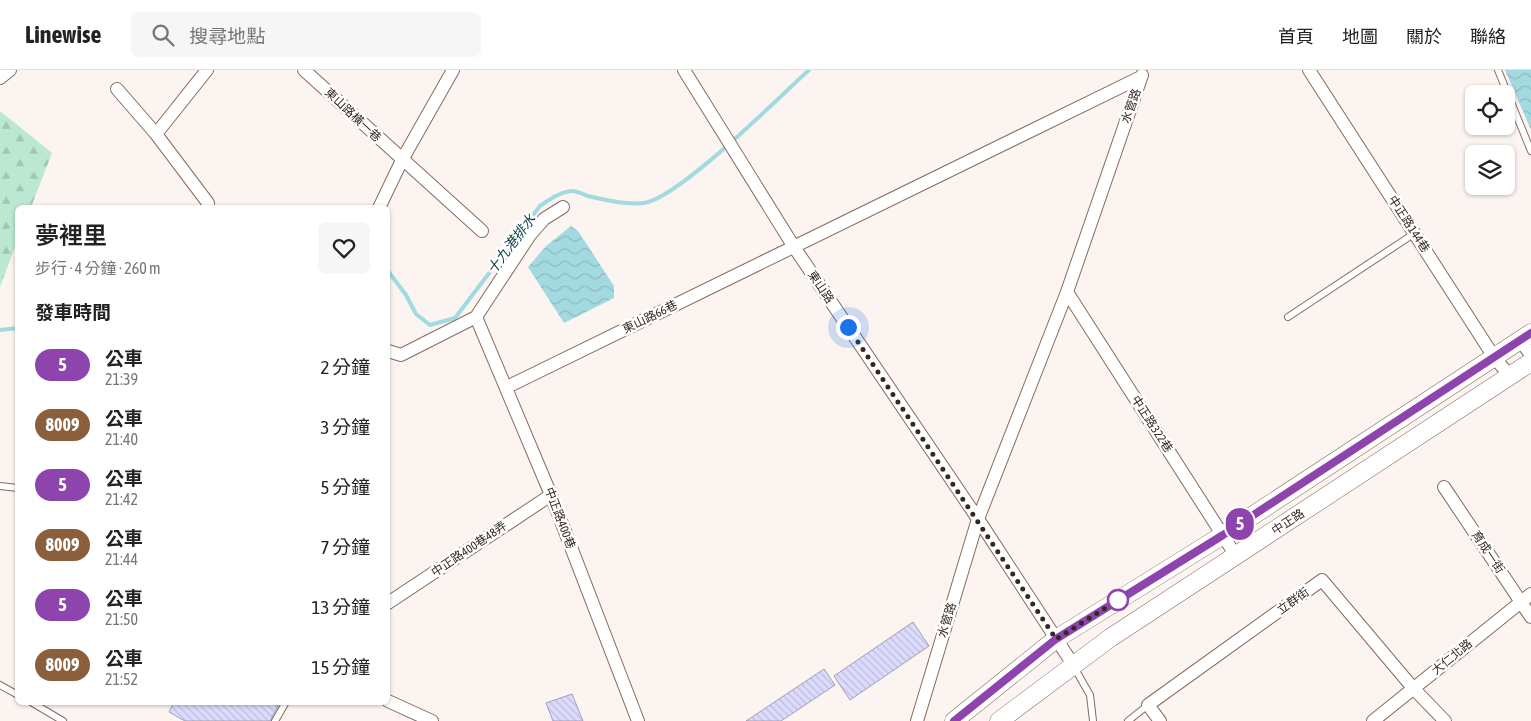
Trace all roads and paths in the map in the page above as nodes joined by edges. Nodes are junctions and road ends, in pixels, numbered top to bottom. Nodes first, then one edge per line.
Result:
1 (10, 70) edge
2 (207, 70) edge
3 (304, 70) edge
4 (453, 70) edge
5 (684, 70) edge
6 (1310, 70) edge
7 (1498, 70) edge
8 (1142, 74) edge
9 (0, 78) edge
10 (118, 89) dead end
11 (156, 134) junction
12 (1531, 151) edge
13 (402, 160) junction
14 (208, 205) edge
15 (380, 205) edge
16 (563, 207) dead end
17 (482, 231) dead end
18 (1415, 234) junction
19 (794, 247) junction
20 (1067, 292) junction
21 (476, 317) junction
22 (1288, 317) dead end
23 (1526, 337) edge
24 (390, 352) edge
25 (1531, 355) edge
26 (1494, 357) junction
27 (1531, 362) edge
28 (1510, 376) junction
29 (507, 387) junction
30 (0, 486) edge
31 (1444, 487) dead end
32 (15, 488) edge
33 (551, 494) junction
34 (978, 519) junction
35 (1223, 535) junction
36 (1236, 556) junction
37 (1526, 597) edge
38 (390, 602) edge
39 (1531, 617) edge
40 (1056, 639) junction
41 (1074, 666) junction
42 (0, 685) edge
43 (1413, 688) junction
44 (15, 693) edge
45 (390, 702) edge
46 (36, 705) edge
47 (284, 705) edge
48 (1148, 705) junction
49 (63, 721) edge
50 (276, 721) edge
51 (432, 721) edge
52 (638, 721) edge
53 (917, 721) edge
54 (954, 721) edge
55 (999, 721) edge
56 (1093, 721) edge
57 (1128, 721) edge
58 (1160, 721) edge
59 (1373, 721) edge
60 (1445, 721) edge

1 - 9 street
2 - 11 street
3 - 13 street, 東山路橫一巷
4 - 13 street
5 - 19 street, 東山路
6 - 18 street, 中正路144巷
7 - 12 lane
8 - 19 street, 東山路66巷
8 - 20 street, 水管路
10 - 11 street
11 - 14 street
13 - 15 street
13 - 17 street, 東山路橫一巷
16 - 21 street
18 - 22 lane
18 - 26 street, 中正路144巷
19 - 29 street, 東山路66巷
19 - 34 street, 東山路
20 - 34 street, 水管路
20 - 35 street, 中正路322巷
21 - 24 street
21 - 29 street, 中正路400巷
23 - 25 street
23 - 26 main road, 中正路
26 - 28 street, 中正路144巷
26 - 35 main road, 中正路
27 - 28 main road, 中正路
28 - 36 main road, 中正路
29 - 33 street, 中正路400巷
30 - 32 lane
31 - 37 street, 育成一街
33 - 38 street, 中正路400巷48弄
33 - 52 street, 中正路400巷
34 - 40 street, 東山路
34 - 53 street, 水管路
35 - 36 street, 中正路322巷
35 - 40 main road, 中正路
36 - 41 main road, 中正路
37 - 39 street, 育成一街
37 - 43 street, 大仁北路
40 - 41 street, 東山路
40 - 54 main road, 中正路
41 - 55 main road, 中正路
41 - 56 lane
42 - 44 lane
43 - 48 street, 立群街
43 - 59 street, 大仁北路
43 - 60 street
45 - 51 street
46 - 49 lane
47 - 50 lane
48 - 57 lane
48 - 58 street

